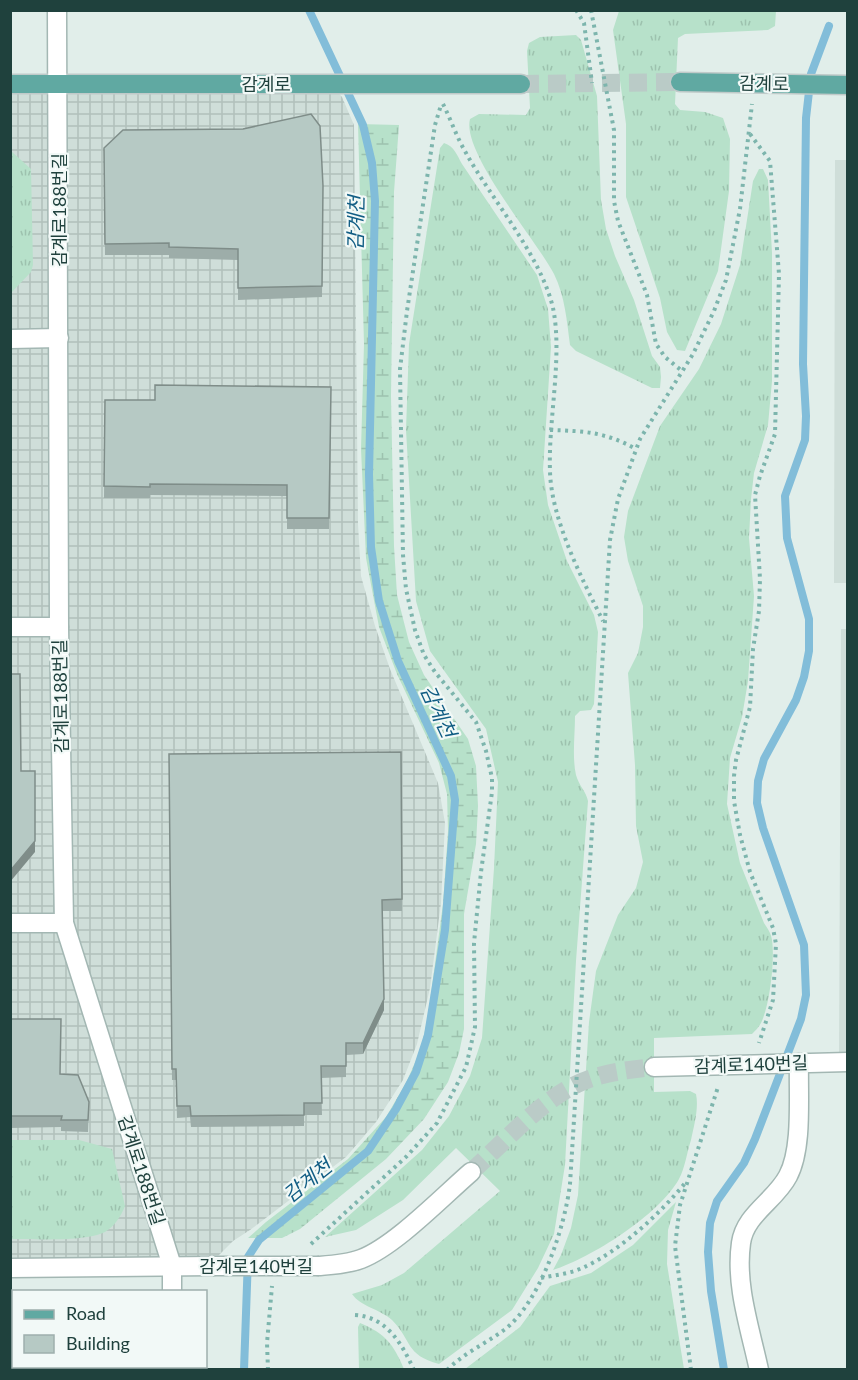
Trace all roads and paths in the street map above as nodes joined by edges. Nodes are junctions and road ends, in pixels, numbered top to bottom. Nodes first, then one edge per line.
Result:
1 (57, 10) edge
2 (576, 10) edge
3 (591, 10) edge
4 (680, 82) tunnel mouth
5 (592, 83) dead end
6 (753, 83) junction
7 (10, 84) edge
8 (58, 84) junction
9 (521, 84) tunnel mouth
10 (844, 85) edge
11 (749, 133) junction
12 (59, 338) junction
13 (10, 339) edge
14 (682, 371) junction
15 (550, 430) junction
16 (636, 449) junction
17 (604, 623) junction
18 (10, 627) edge
19 (59, 627) junction
20 (10, 923) edge
21 (64, 923) junction
22 (841, 1062) edge
23 (799, 1063) junction
24 (720, 1064) junction
25 (752, 1064) junction
26 (654, 1067) tunnel mouth
27 (471, 1172) tunnel mouth
28 (688, 1179) junction
29 (172, 1266) junction
30 (282, 1267) junction
31 (10, 1268) edge
32 (541, 1278) junction
33 (172, 1290) edge
34 (356, 1315) dead end
35 (268, 1370) edge
36 (414, 1370) edge
37 (447, 1370) edge
38 (691, 1370) edge
39 (759, 1370) edge

1 - 8 street, 감계로188번길
2 - 5 path
3 - 14 path
4 - 6 main road, 감계로
6 - 10 main road, 감계로
6 - 11 path
7 - 8 main road, 감계로
8 - 9 main road, 감계로
8 - 12 street, 감계로188번길
11 - 14 path
11 - 25 path
12 - 13 street
12 - 19 street, 감계로188번길
14 - 16 path
15 - 16 path
15 - 17 path
15 - 30 path
16 - 17 path
17 - 32 path
18 - 19 street
19 - 21 street, 감계로188번길
20 - 21 street
21 - 29 street, 감계로188번길
22 - 23 street, 감계로140번길
23 - 25 street, 감계로140번길
23 - 39 street
24 - 25 street, 감계로140번길
24 - 26 street, 감계로140번길
24 - 28 path
27 - 30 street, 감계로140번길, bridge
28 - 32 path
28 - 38 path
29 - 30 street, 감계로140번길, bridge
29 - 31 street, 감계로140번길
29 - 33 street, 감계로188번길
30 - 35 path
32 - 37 path
34 - 36 path

